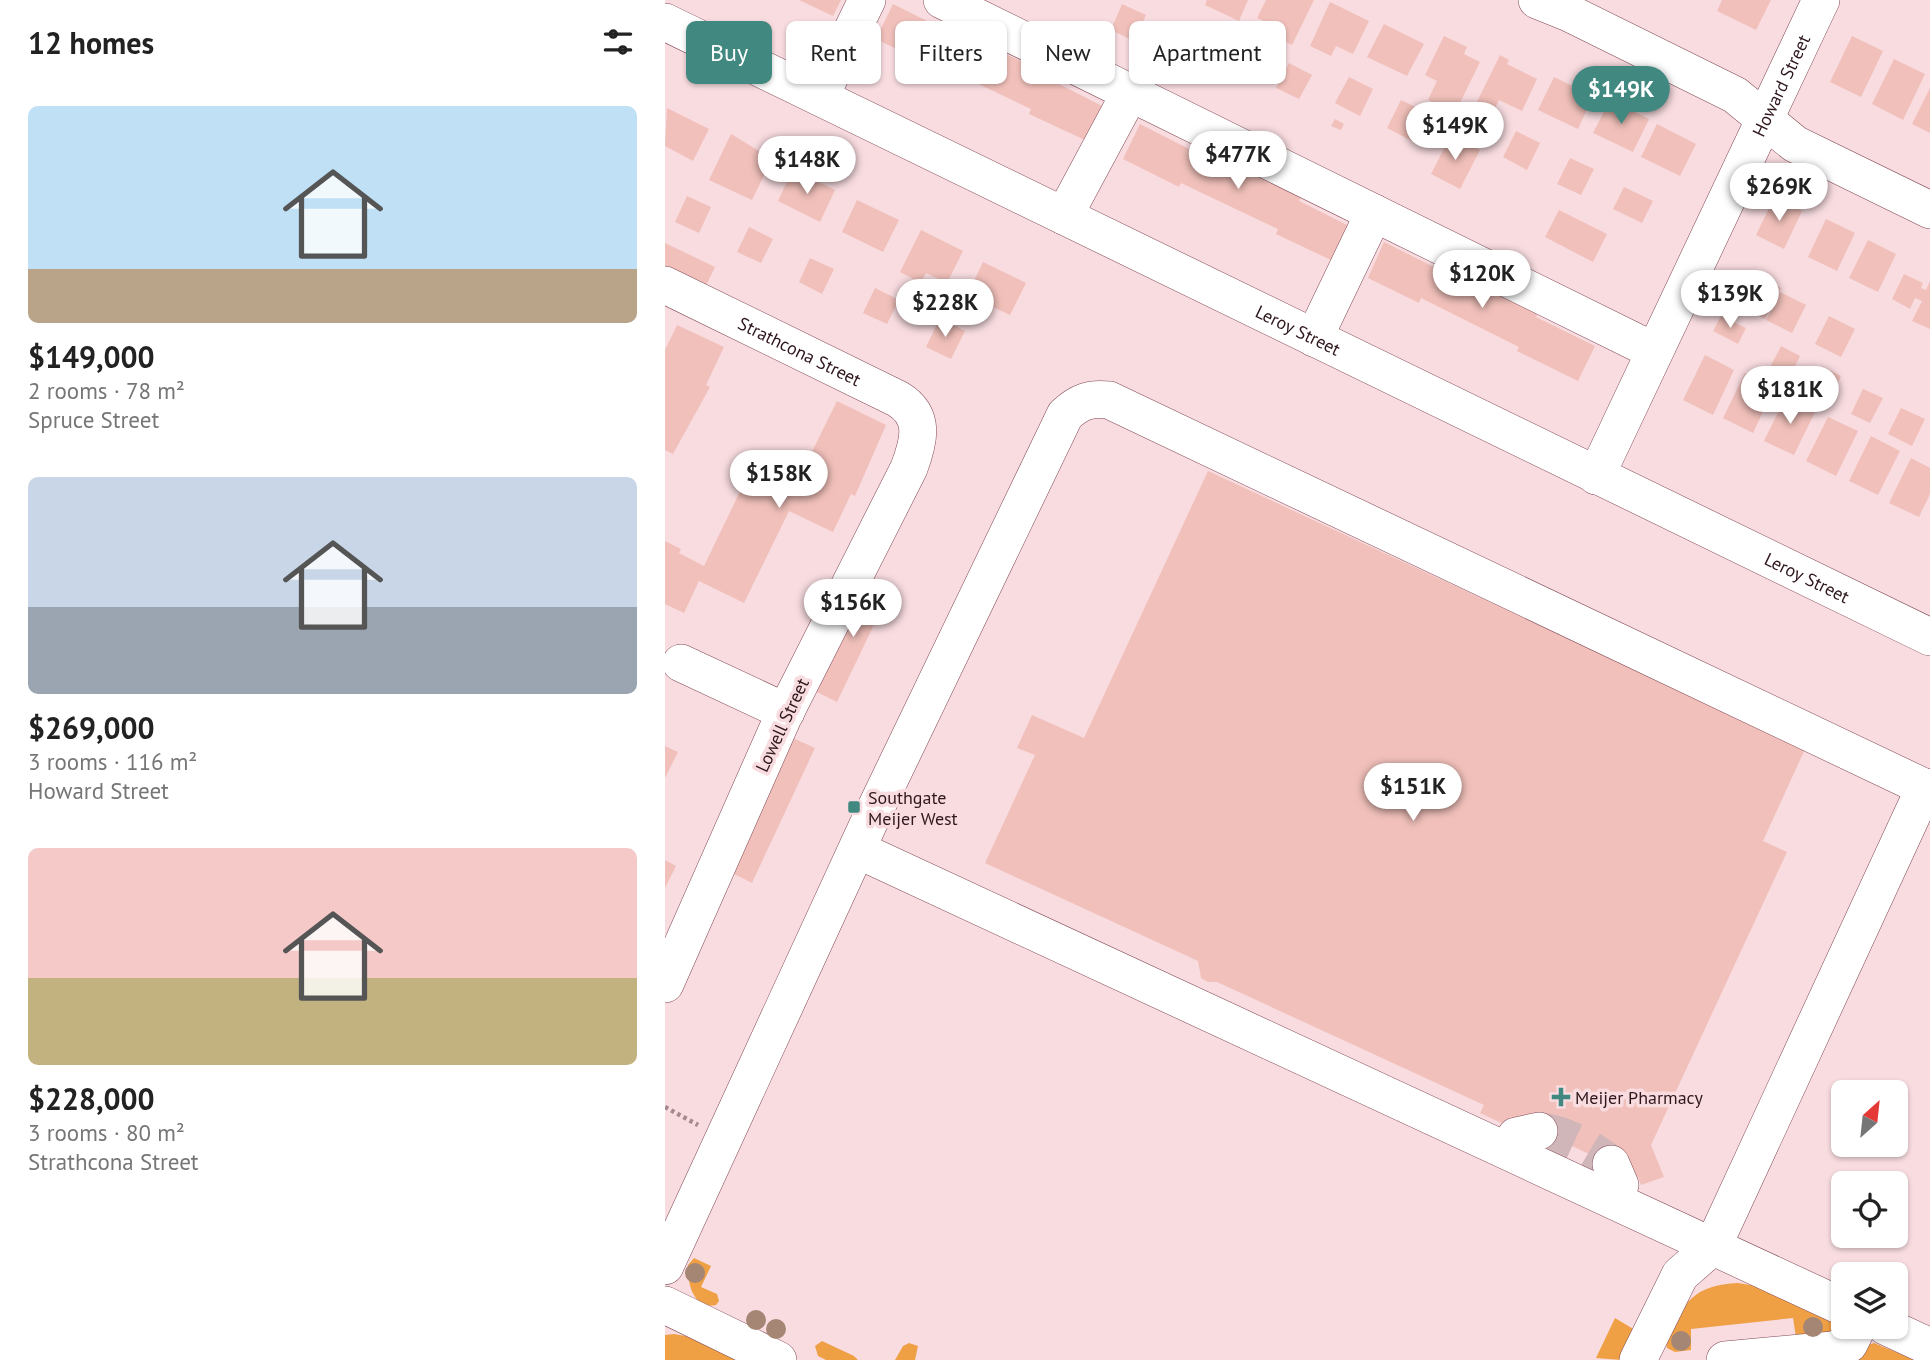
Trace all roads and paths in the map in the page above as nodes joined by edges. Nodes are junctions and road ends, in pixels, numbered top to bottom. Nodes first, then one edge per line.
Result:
1 (867, 0) edge
2 (942, 0) edge
3 (1537, 0) edge
4 (1821, 0) edge
5 (665, 22) edge
6 (1130, 93) junction
7 (820, 97) junction
8 (1764, 119) junction
9 (1930, 210) edge
10 (1374, 213) junction
11 (1064, 216) junction
12 (665, 285) edge
13 (1314, 338) junction
14 (1654, 351) junction
15 (919, 430) joint
16 (1596, 476) junction
17 (1930, 637) edge
18 (681, 663) dead end
19 (786, 712) junction
20 (1928, 788) edge
21 (858, 850) junction
22 (665, 984) edge
23 (1539, 1131) tunnel mouth
24 (1508, 1151) junction
25 (1611, 1164) dead end
26 (1614, 1200) junction
27 (1713, 1247) junction
28 (665, 1266) edge
29 (1831, 1301) edge
30 (665, 1305) edge
31 (1908, 1337) edge
32 (1852, 1339) edge
33 (1930, 1347) edge
34 (1644, 1358) edge
35 (778, 1360) edge
36 (1725, 1360) edge

1 - 7 street
2 - 6 street
3 - 8 street
4 - 8 street, Howard Street
5 - 7 street, Leroy Street
6 - 10 street
6 - 11 street
7 - 11 street, Leroy Street
8 - 9 street
8 - 14 street, Howard Street
10 - 13 street
10 - 14 street
11 - 13 street, Leroy Street
12 - 15 street, Strathcona Street
13 - 16 street, Leroy Street
14 - 16 street, Howard Street
15 - 19 street, Lowell Street
16 - 17 street, Leroy Street
18 - 19 street
19 - 22 street, Lowell Street
20 - 21 street
20 - 27 street
21 - 24 street
21 - 28 street
23 - 24 street
24 - 26 street
25 - 26 street
26 - 27 street
27 - 29 street
27 - 34 street
30 - 35 street
31 - 33 street
32 - 36 street

